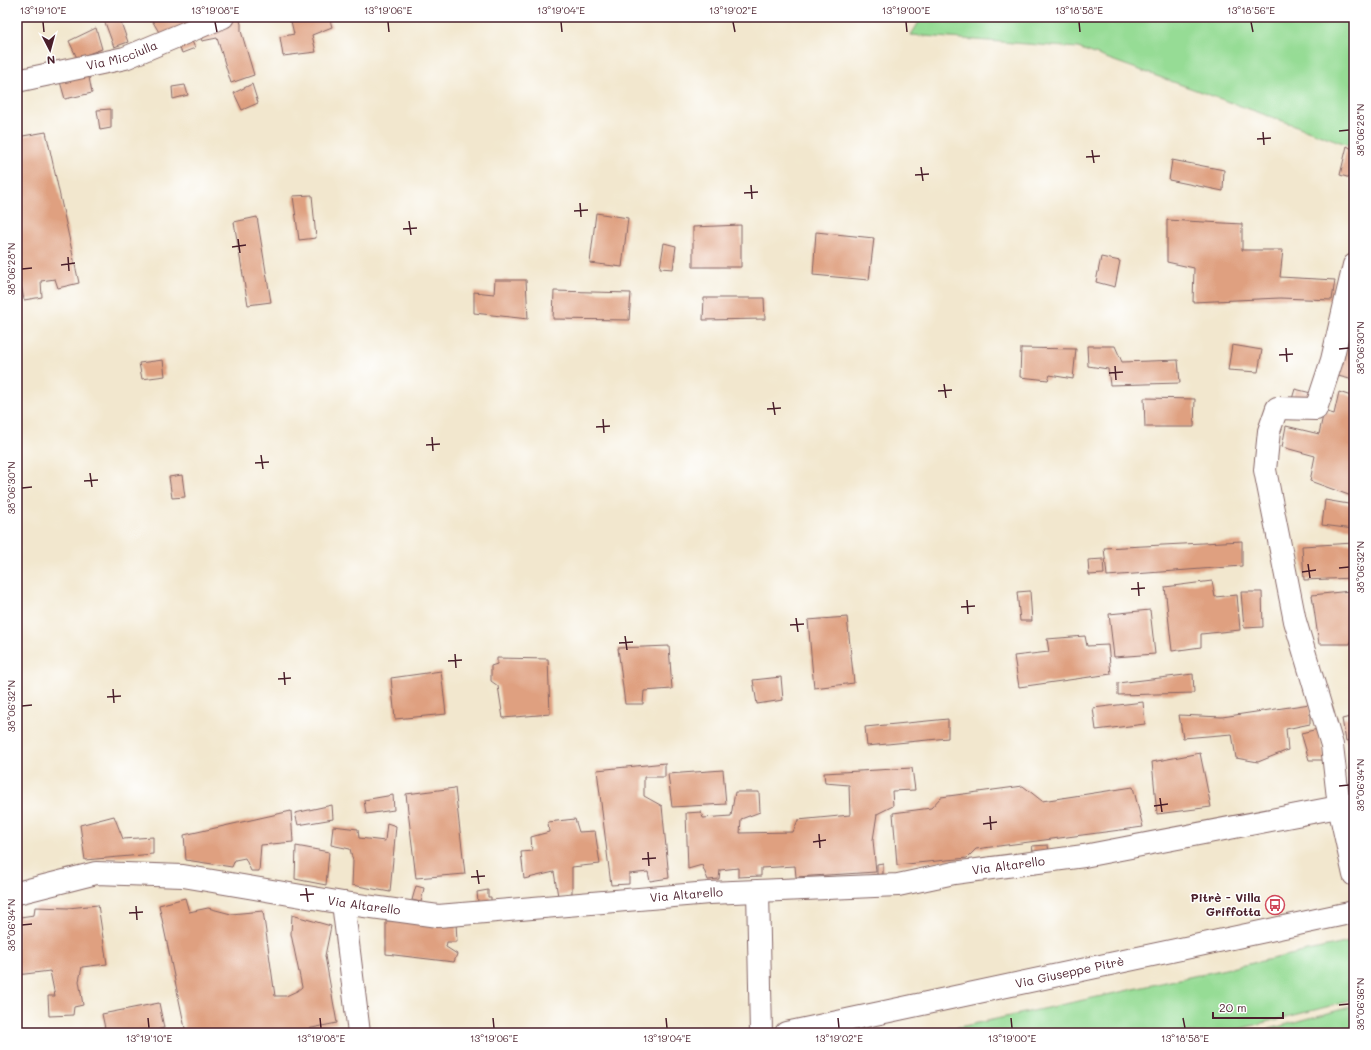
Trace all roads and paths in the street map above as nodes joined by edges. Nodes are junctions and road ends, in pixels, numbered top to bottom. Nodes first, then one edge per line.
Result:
1 (223, 17) edge
2 (17, 81) edge
3 (1354, 265) edge
4 (1347, 805) edge
5 (1354, 875) edge
6 (758, 891) junction
7 (17, 893) edge
8 (344, 903) junction
9 (1354, 912) edge
10 (359, 1033) edge
11 (761, 1033) edge
12 (786, 1033) edge

1 - 2 street, Via Micciulla
3 - 4 street
4 - 5 street
4 - 6 street, Via Altarello
6 - 8 street, Via Altarello
6 - 11 street
7 - 8 street, Via Altarello
8 - 10 street
9 - 12 street, Via Giuseppe Pitrè

